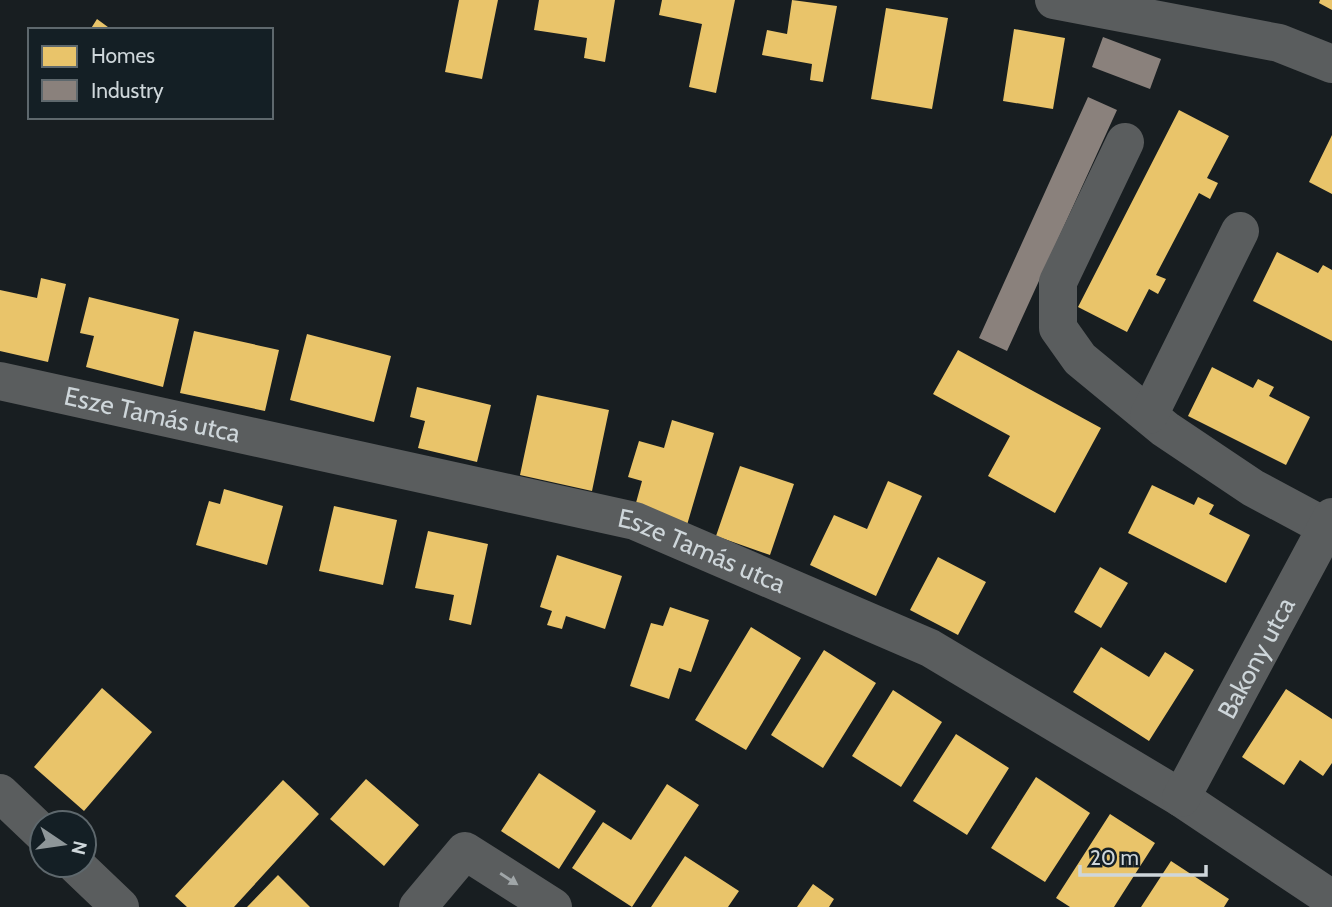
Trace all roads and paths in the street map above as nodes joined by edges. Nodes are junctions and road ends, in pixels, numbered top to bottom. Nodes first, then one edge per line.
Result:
1 (1054, 0) edge
2 (1123, 5) edge
3 (1332, 64) edge
4 (1125, 142) dead end
5 (1240, 231) dead end
6 (0, 381) edge
7 (1149, 415) junction
8 (1329, 522) edge
9 (0, 793) edge
10 (1181, 798) junction
11 (28, 819) edge
12 (91, 879) edge
13 (1332, 899) edge
14 (120, 907) edge
15 (418, 907) edge
16 (553, 907) edge

1 - 2 street
2 - 3 street
4 - 7 street
5 - 7 street
6 - 10 street, Esze Tamás utca
7 - 8 street
8 - 10 street, Bakony utca
9 - 11 street
10 - 13 street, Esze Tamás utca
12 - 14 street
15 -> 16 street

